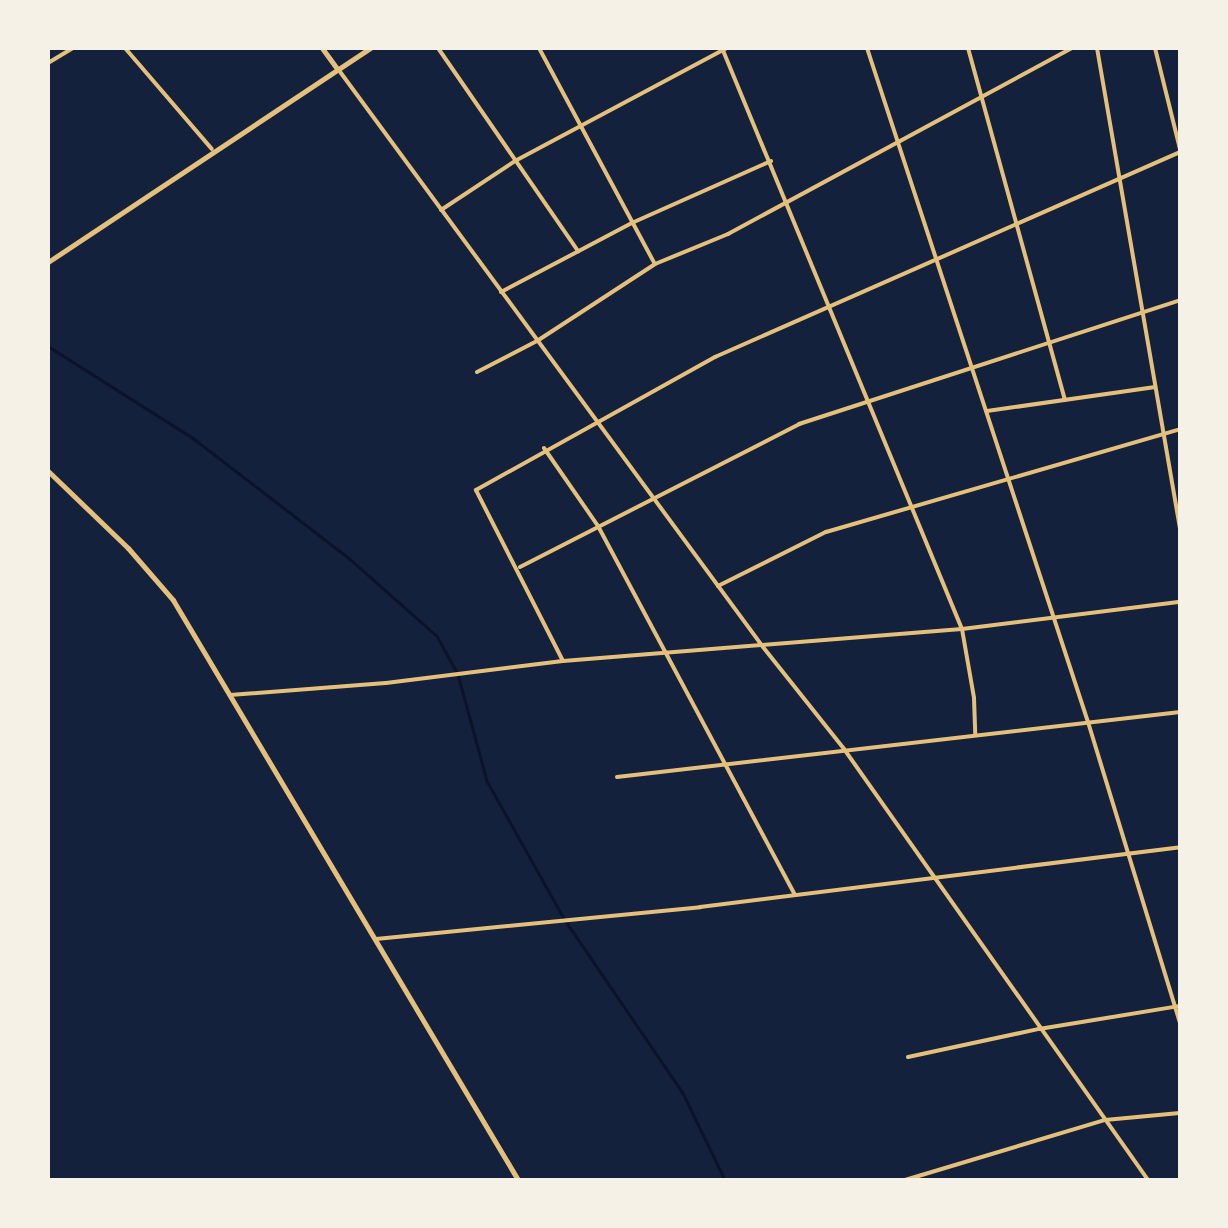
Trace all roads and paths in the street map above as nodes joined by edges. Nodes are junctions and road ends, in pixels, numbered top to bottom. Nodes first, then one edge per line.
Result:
1 (73, 48) edge
2 (125, 48) edge
3 (322, 48) edge
4 (370, 48) edge
5 (438, 48) edge
6 (539, 48) edge
7 (724, 48) edge
8 (867, 48) edge
9 (968, 48) edge
10 (1072, 48) edge
11 (1097, 48) edge
12 (1155, 48) edge
13 (48, 63) edge
14 (337, 69) junction
15 (982, 100) junction
16 (578, 125) junction
17 (898, 142) junction
18 (212, 149) junction
19 (1180, 150) edge
20 (514, 161) junction
21 (771, 162) junction
22 (1121, 177) junction
23 (788, 200) junction
24 (441, 210) junction
25 (634, 222) junction
26 (1018, 222) junction
27 (578, 252) junction
28 (937, 256) junction
29 (48, 262) edge
30 (655, 264) junction
31 (502, 292) junction
32 (1180, 300) edge
33 (831, 304) junction
34 (1145, 311) junction
35 (537, 340) junction
36 (1049, 341) junction
37 (972, 364) junction
38 (477, 372) dead end
39 (1158, 386) junction
40 (867, 398) junction
41 (1065, 400) junction
42 (987, 411) junction
43 (595, 420) junction
44 (1180, 429) edge
45 (1166, 433) junction
46 (544, 448) junction
47 (48, 471) edge
48 (1008, 477) junction
49 (653, 497) junction
50 (912, 506) junction
51 (598, 526) junction
52 (1180, 527) edge
53 (518, 568) junction
54 (718, 586) junction
55 (1180, 602) edge
56 (1054, 618) junction
57 (962, 629) junction
58 (763, 648) junction
59 (668, 652) junction
60 (563, 661) junction
61 (228, 695) junction
62 (1180, 712) edge
63 (1088, 722) junction
64 (975, 735) junction
65 (844, 750) junction
66 (728, 765) junction
67 (617, 777) dead end
68 (1180, 847) edge
69 (1126, 854) junction
70 (931, 879) junction
71 (795, 895) junction
72 (372, 939) junction
73 (1178, 1007) edge
74 (1180, 1023) edge
75 (1040, 1029) junction
76 (908, 1057) dead end
77 (1180, 1113) edge
78 (1105, 1120) junction
79 (518, 1180) edge
80 (905, 1180) edge
81 (1148, 1180) edge

1 - 13 street
2 - 18 street
3 - 14 street
4 - 14 street
5 - 20 street
6 - 16 street
7 - 16 street
7 - 21 street
8 - 17 street
9 - 15 street
10 - 15 street
11 - 22 street
12 - 19 street
14 - 18 street
14 - 24 street
15 - 17 street
15 - 26 street
16 - 20 street
16 - 25 street
17 - 23 street
17 - 28 street
18 - 29 street
19 - 22 street
20 - 24 street
20 - 27 street
21 - 23 street
21 - 25 street
22 - 26 street
22 - 34 street
23 - 30 street
23 - 33 street
24 - 31 street
25 - 27 street
25 - 30 street
26 - 28 street
26 - 36 street
27 - 31 street
28 - 33 street
28 - 37 street
30 - 35 street
31 - 35 street
32 - 34 street
33 - 40 street
33 - 43 street
34 - 36 street
34 - 39 street
35 - 38 street
35 - 43 street
36 - 37 street
36 - 41 street
37 - 40 street
37 - 42 street
39 - 41 street
39 - 45 street
40 - 49 street
40 - 50 street
41 - 42 street
42 - 48 street
43 - 46 street
43 - 49 street
44 - 45 street
45 - 48 street
45 - 52 street
46 - 51 street
46 - 53 street
47 - 61 street
48 - 50 street
48 - 56 street
49 - 51 street
49 - 54 street
50 - 54 street
50 - 57 street
51 - 53 street
51 - 59 street
53 - 60 street
54 - 58 street
55 - 56 street
56 - 57 street
56 - 63 street
57 - 58 street
57 - 64 street
58 - 59 street
58 - 65 street
59 - 60 street
59 - 66 street
60 - 61 street
61 - 72 street
62 - 63 street
63 - 64 street
63 - 69 street
64 - 65 street
65 - 66 street
65 - 70 street
66 - 67 street
66 - 71 street
68 - 69 street
69 - 70 street
69 - 73 street
70 - 71 street
70 - 75 street
71 - 72 street
72 - 79 street
73 - 74 street
73 - 75 street
75 - 76 street
75 - 78 street
77 - 78 street
78 - 80 street
78 - 81 street

